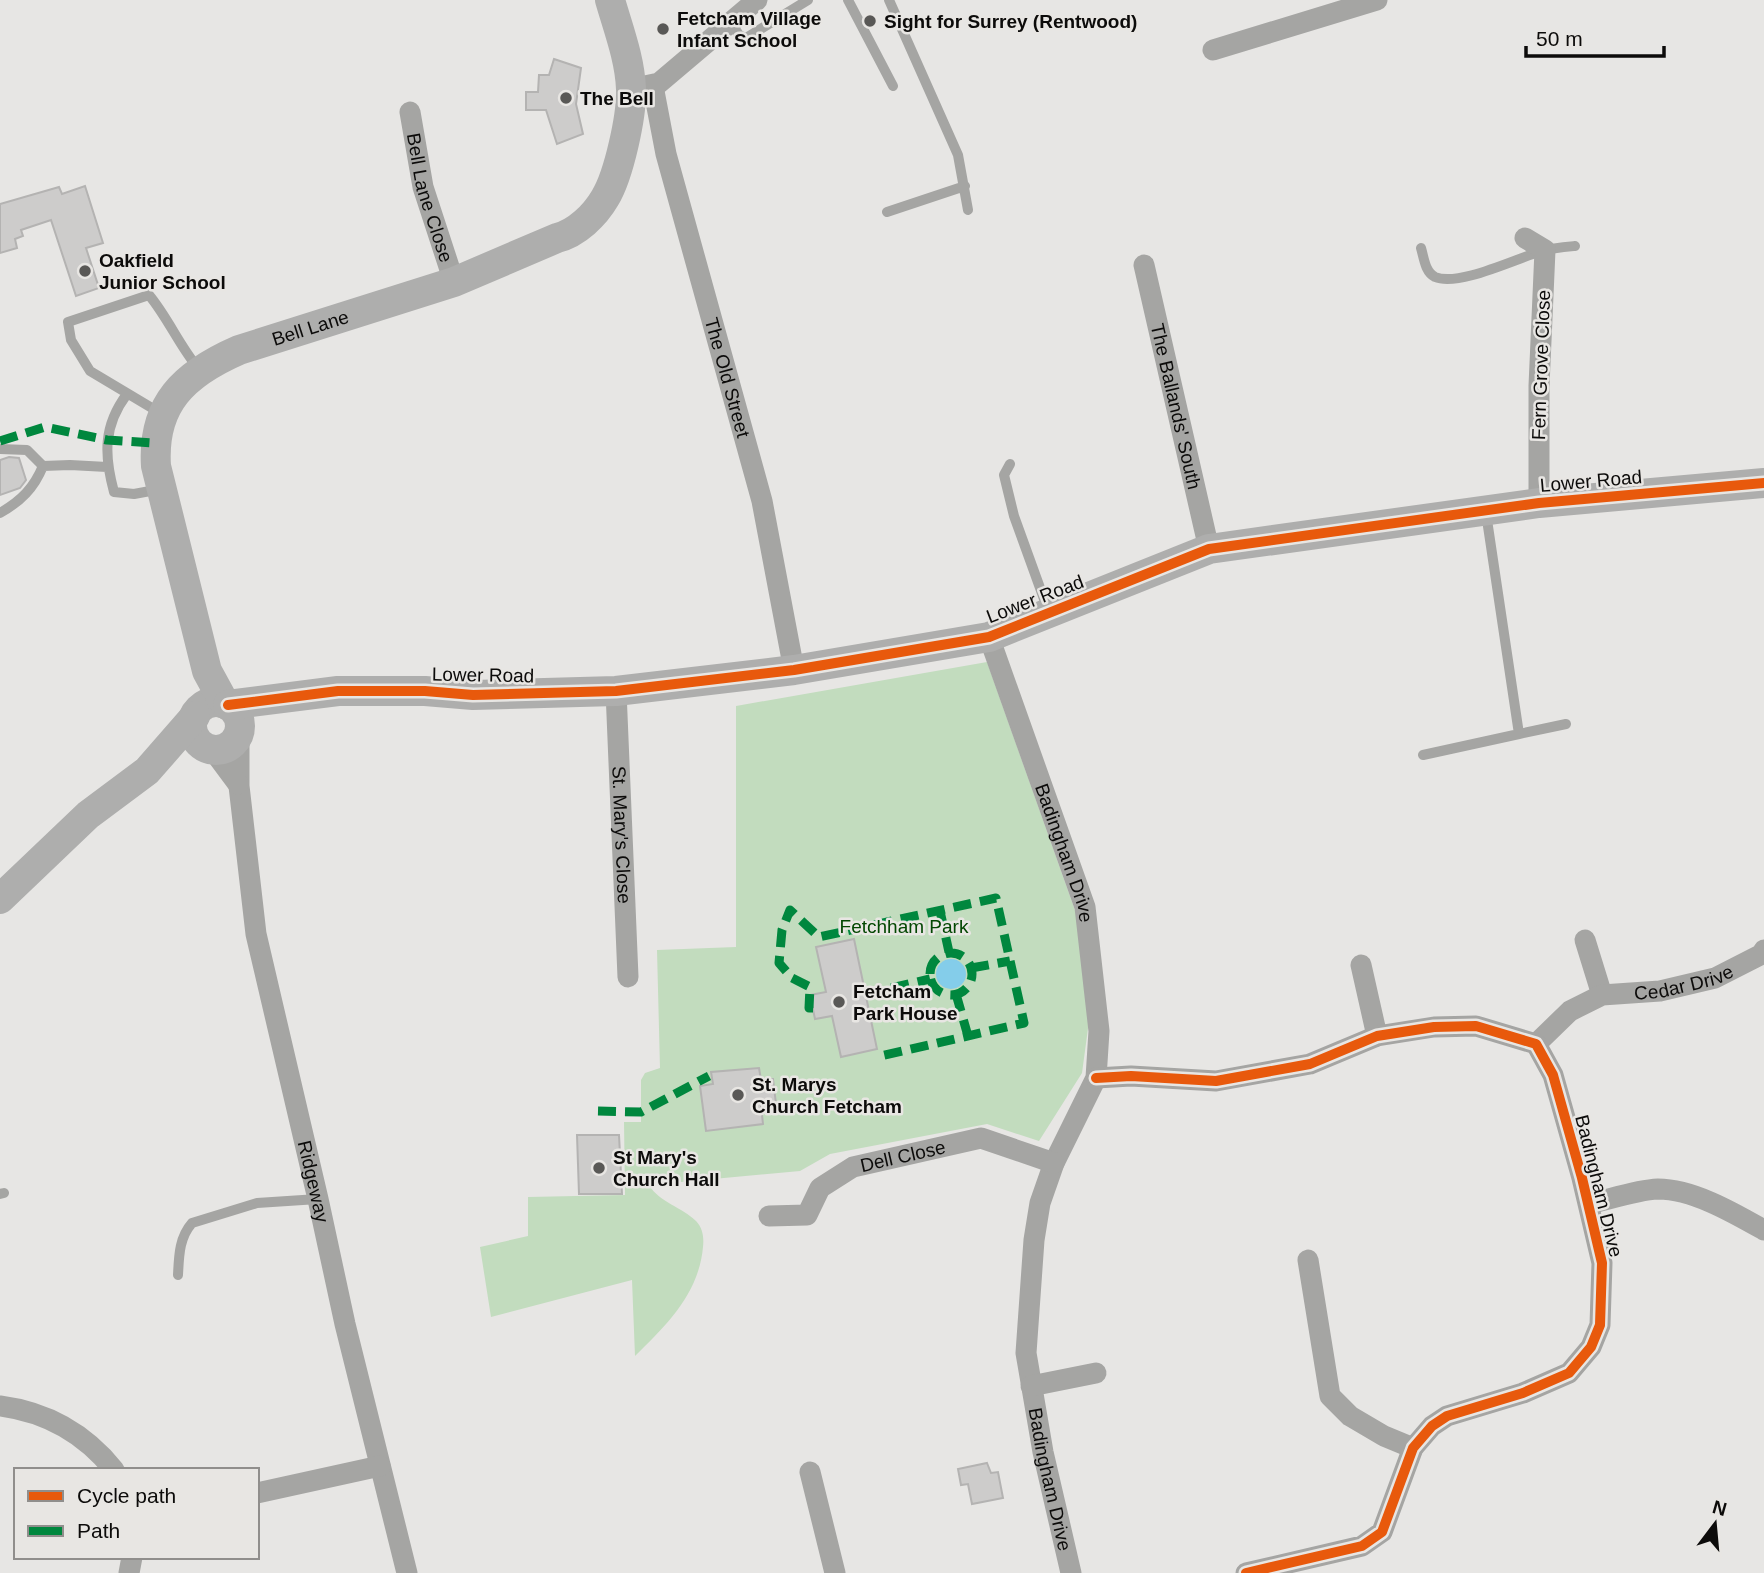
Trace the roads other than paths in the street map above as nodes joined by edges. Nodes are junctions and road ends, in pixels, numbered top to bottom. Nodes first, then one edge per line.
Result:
1 (610, 0) edge
2 (757, 0) edge
3 (808, 0) edge
4 (848, 0) edge
5 (889, 0) edge
6 (1377, 0) edge
7 (730, 21) junction
8 (1213, 50) dead end
9 (893, 86) dead end
10 (642, 87) junction
11 (410, 112) dead end
12 (965, 186) junction
13 (968, 210) dead end
14 (887, 212) dead end
15 (1525, 238) dead end
16 (1575, 246) dead end
17 (1421, 248) dead end
18 (1545, 250) junction
19 (1144, 265) dead end
20 (454, 282) junction
21 (200, 370) junction
22 (127, 394) junction
23 (162, 414) junction
24 (0, 449) edge
25 (1010, 464) dead end
26 (43, 466) junction
27 (107, 467) junction
28 (1764, 483) edge
29 (160, 489) junction
30 (1539, 503) junction
31 (1486, 510) junction
32 (0, 513) edge
33 (1209, 549) junction
34 (1049, 613) junction
35 (989, 637) junction
36 (794, 670) junction
37 (616, 691) junction
38 (221, 716) junction
39 (1566, 724) dead end
40 (1519, 734) junction
41 (210, 749) junction
42 (1423, 755) dead end
43 (147, 771) junction
44 (239, 786) junction
45 (0, 899) edge
46 (1585, 940) dead end
47 (1763, 953) edge
48 (1361, 965) dead end
49 (628, 977) dead end
50 (1602, 995) junction
51 (1377, 1036) junction
52 (1536, 1044) junction
53 (1096, 1078) junction
54 (1054, 1163) junction
55 (318, 1199) junction
56 (1589, 1204) junction
57 (769, 1216) dead end
58 (1764, 1230) edge
59 (1308, 1260) dead end
60 (178, 1275) dead end
61 (1096, 1373) dead end
62 (1031, 1386) junction
63 (0, 1406) edge
64 (1413, 1448) junction
65 (380, 1466) junction
66 (112, 1468) edge
67 (810, 1472) dead end
68 (259, 1493) edge
69 (407, 1573) edge
70 (835, 1573) edge
71 (1071, 1573) edge
72 (1246, 1573) edge

1 - 10 street, Bell Lane
2 - 7 street
3 - 7 lane
4 - 9 lane
5 - 12 lane
6 - 8 street
7 - 10 street
10 - 20 street, Bell Lane
10 - 36 street, The Old Street
11 - 20 street, Bell Lane Close
12 - 13 lane
12 - 14 lane
15 - 18 street
16 - 18 lane
17 - 18 lane
18 - 30 street, Fern Grove Close
19 - 33 street, The Ballands' South
20 - 21 street, Bell Lane
21 - 22 lane
21 - 23 street, Bell Lane
22 - 23 lane
22 - 27 lane
23 - 29 street, Bell Lane
24 - 26 lane
25 - 34 lane
26 - 27 lane
26 - 32 lane
27 - 29 lane
28 - 30 street, Lower Road
29 - 38 street, Bell Lane
30 - 31 street, Lower Road
31 - 33 street, Lower Road
31 - 40 lane
33 - 34 street, Lower Road
34 - 35 street, Lower Road
35 - 36 street, Lower Road
35 - 53 street, Badingham Drive
36 - 37 street, Lower Road
37 - 38 street, Lower Road
37 - 49 street, St. Mary's Close
38 - 41 street, Lower Road
38 - 43 street, Lower Road
38 - 44 street, Ridgeway
39 - 40 lane
40 - 42 lane
41 - 43 street, Lower Road
41 - 44 street, Ridgeway
43 - 45 street, Lower Road
44 - 55 street, Ridgeway
46 - 50 street
47 - 50 street, Cedar Drive
48 - 51 street
50 - 52 street, Cedar Drive
51 - 52 street
51 - 53 street
52 - 56 street, Badingham Drive
53 - 54 street, Badingham Drive
54 - 57 street, Dell Close
54 - 62 street, Badingham Drive
55 - 60 lane
55 - 65 street, Ridgeway
56 - 58 street
56 - 64 street, Badingham Drive
59 - 64 street
61 - 62 street, Badingham Drive
62 - 71 street, Badingham Drive
63 - 66 street
64 - 72 street, Badingham Drive
65 - 68 street
65 - 69 street, Ridgeway
67 - 70 street

